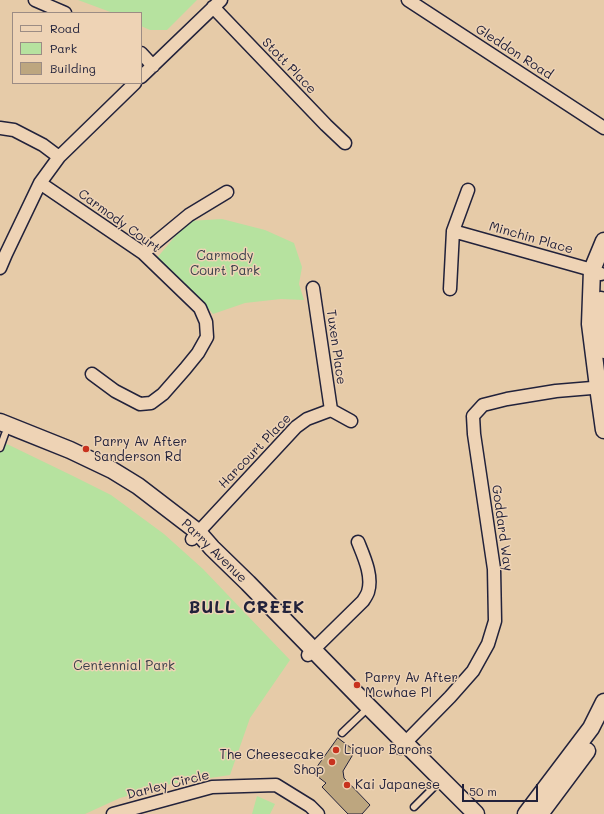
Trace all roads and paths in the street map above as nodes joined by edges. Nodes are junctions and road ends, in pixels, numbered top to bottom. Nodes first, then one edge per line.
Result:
1 (35, 0) edge
2 (408, 0) edge
3 (217, 4) edge
4 (64, 12) edge
5 (142, 54) edge
6 (153, 66) junction
7 (142, 76) edge
8 (134, 84) edge
9 (0, 128) edge
10 (604, 128) edge
11 (346, 143) dead end
12 (60, 157) junction
13 (40, 183) junction
14 (468, 190) dead end
15 (227, 192) dead end
16 (453, 231) junction
17 (604, 241) edge
18 (3, 253) edge
19 (143, 253) junction
20 (0, 268) edge
21 (599, 270) edge
22 (313, 288) dead end
23 (450, 289) dead end
24 (604, 350) edge
25 (92, 374) dead end
26 (601, 387) edge
27 (331, 410) junction
28 (351, 421) dead end
29 (604, 430) edge
30 (1, 434) edge
31 (195, 536) junction
32 (358, 542) dead end
33 (311, 653) junction
34 (604, 702) edge
35 (366, 710) junction
36 (604, 724) edge
37 (342, 733) dead end
38 (402, 745) junction
39 (438, 782) junction
40 (414, 807) dead end
41 (112, 814) edge
42 (318, 814) edge
43 (462, 814) edge
44 (476, 814) edge
45 (526, 814) edge
46 (540, 814) edge

1 - 4 street
2 - 10 street, Gleddon Road
3 - 6 street
3 - 11 street, Stott Place
5 - 6 street
6 - 7 street
8 - 12 street
9 - 12 street
12 - 13 street
13 - 18 street
13 - 19 street, Carmody Court
14 - 16 street
15 - 19 street
16 - 21 street, Minchin Place
16 - 23 street
17 - 21 main road
18 - 20 street
19 - 25 street, Carmody Court
21 - 24 main road
21 - 26 main road
22 - 27 street, Tuxen Place
26 - 29 main road
26 - 38 street, Goddard Way
27 - 28 street
27 - 31 street, Harcourt Place
30 - 31 main road, Parry Avenue
31 - 33 main road, Parry Avenue
32 - 33 street
33 - 35 main road, Parry Avenue
34 - 45 main road
35 - 37 lane
35 - 38 main road, Parry Avenue
36 - 46 main road
38 - 39 main road, Parry Avenue
39 - 40 lane
39 - 43 main road, Parry Avenue
39 - 44 main road, Parry Avenue
41 - 42 street, Darley Circle

